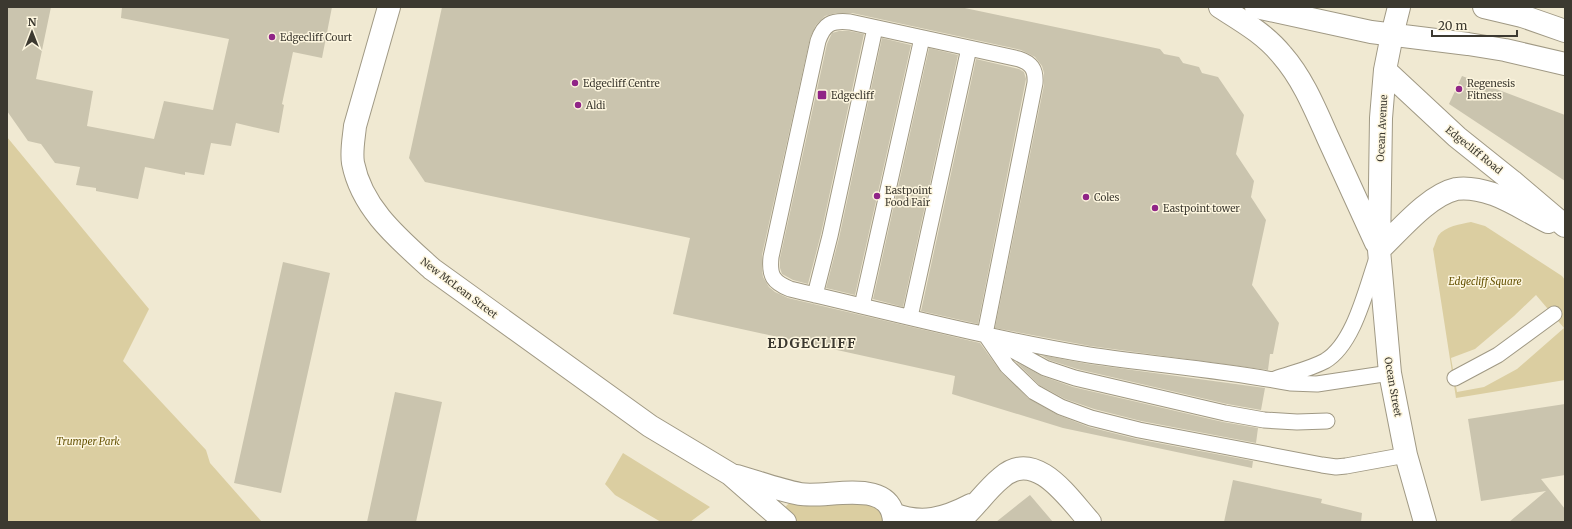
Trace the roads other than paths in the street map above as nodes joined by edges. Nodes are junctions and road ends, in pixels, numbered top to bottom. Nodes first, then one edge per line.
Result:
1 (389, 7) edge
2 (1220, 7) edge
3 (1256, 7) edge
4 (1399, 7) edge
5 (1484, 7) edge
6 (876, 28) junction
7 (1565, 31) edge
8 (1392, 35) junction
9 (922, 38) junction
10 (969, 48) junction
11 (1565, 64) edge
12 (1385, 70) junction
13 (1565, 226) edge
14 (1565, 231) edge
15 (1379, 250) junction
16 (815, 295) junction
17 (862, 306) junction
18 (1554, 314) dead end
19 (910, 317) junction
20 (985, 334) junction
21 (1390, 373) junction
22 (1455, 378) dead end
23 (1273, 380) junction
24 (1327, 421) dead end
25 (1406, 455) junction
26 (730, 474) junction
27 (979, 501) junction
28 (894, 518) edge
29 (785, 522) edge
30 (958, 522) edge
31 (1090, 522) edge
32 (1426, 522) edge

1 - 26 street, New McLean Street
2 - 15 street
3 - 8 street
4 - 8 street, Ocean Avenue
5 - 7 street
6 - 9 lane
6 - 16 lane
6 - 16 lane
8 - 11 street
8 - 12 street, Ocean Avenue
9 - 10 lane
9 - 17 lane
10 - 19 lane
10 - 20 lane
12 - 13 street, Edgecliff Road
12 - 15 street, Ocean Avenue
14 - 15 street
15 - 21 street, Ocean Street
15 - 23 lane
16 - 17 lane
17 - 19 lane
18 - 22 lane
19 - 20 lane
20 - 23 lane
20 - 24 lane
20 - 25 lane
21 - 23 lane
21 - 25 street, Ocean Street
25 - 32 street, Ocean Street
26 - 28 street, New McLean Street
26 - 29 street, New McLean Street
27 - 28 street
27 - 30 street
27 - 31 street

